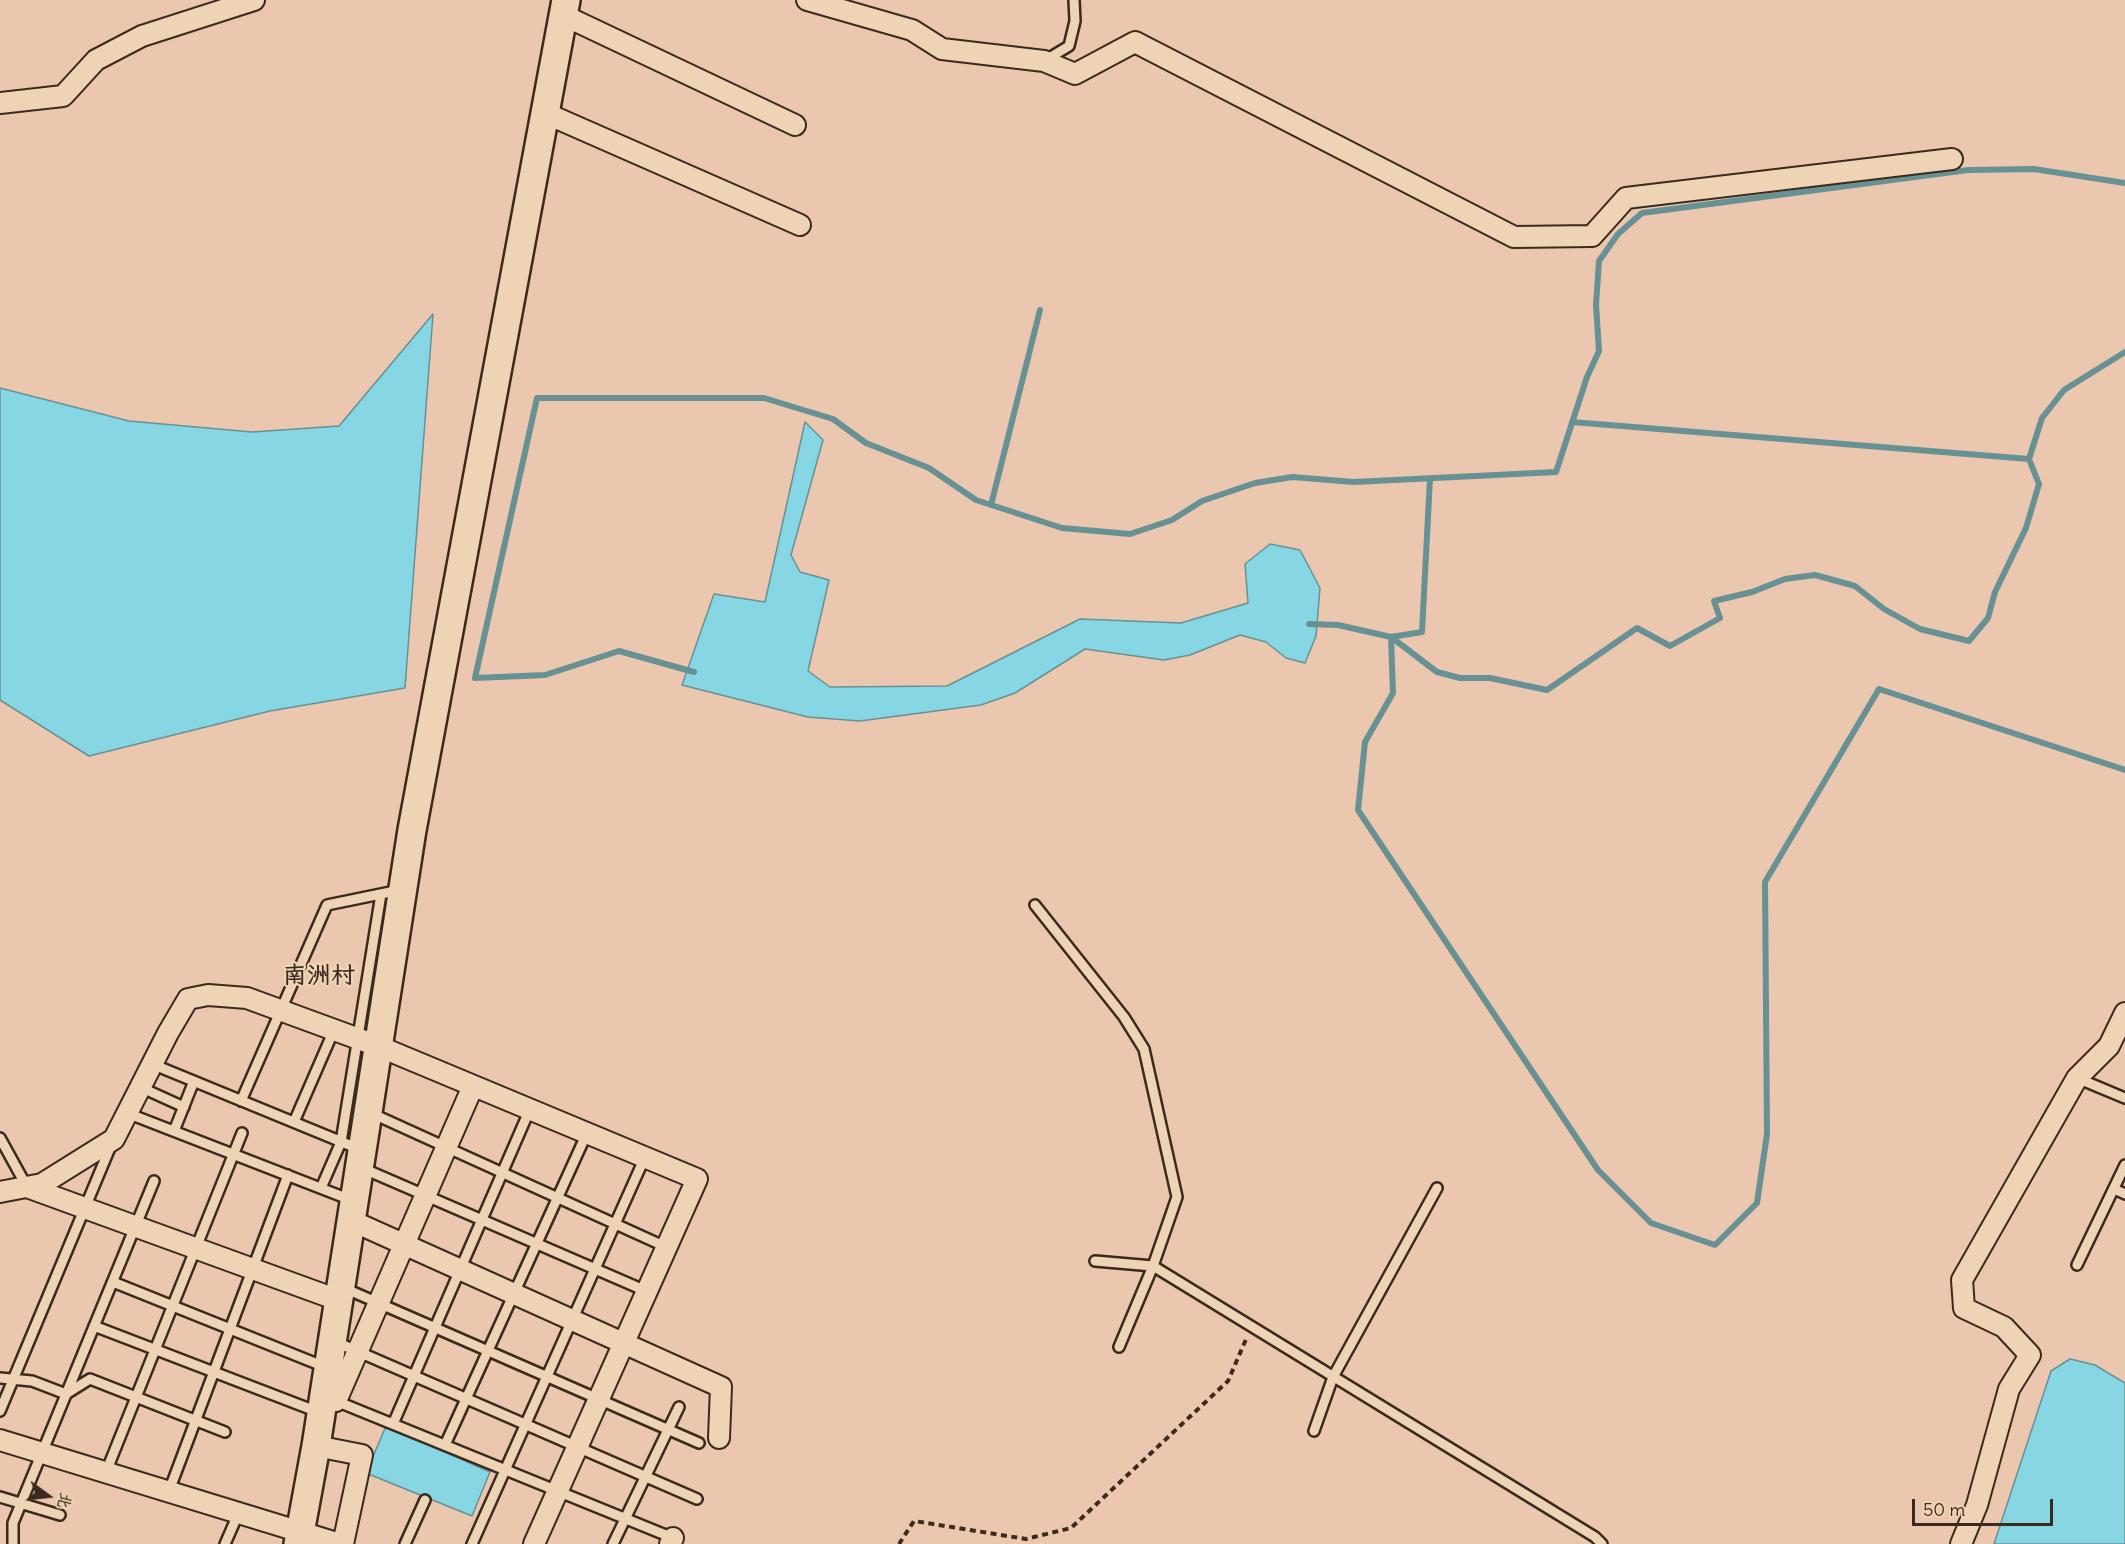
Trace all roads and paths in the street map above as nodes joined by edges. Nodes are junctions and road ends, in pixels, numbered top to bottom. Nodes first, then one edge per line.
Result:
1 (254, 0) edge
2 (807, 0) edge
3 (1074, 0) edge
4 (564, 7) edge
5 (1044, 61) junction
6 (0, 103) edge
7 (545, 113) junction
8 (795, 125) dead end
9 (1952, 159) dead end
10 (800, 225) dead end
11 (392, 892) junction
12 (1035, 905) dead end
13 (280, 1011) junction
14 (2125, 1013) edge
15 (334, 1030) junction
16 (368, 1043) junction
17 (152, 1064) junction
18 (2078, 1078) junction
19 (194, 1081) junction
20 (473, 1086) junction
21 (140, 1087) junction
22 (2125, 1098) edge
23 (241, 1101) junction
24 (184, 1107) junction
25 (530, 1109) junction
26 (367, 1111) junction
27 (127, 1113) junction
28 (294, 1122) junction
29 (174, 1131) junction
30 (242, 1133) dead end
31 (587, 1133) junction
32 (0, 1138) edge
33 (114, 1138) junction
34 (446, 1147) junction
35 (354, 1153) junction
36 (233, 1154) junction
37 (645, 1157) junction
38 (2125, 1165) edge
39 (502, 1172) junction
40 (288, 1175) junction
41 (154, 1181) dead end
42 (27, 1187) junction
43 (321, 1188) junction
44 (1437, 1188) dead end
45 (2114, 1189) junction
46 (0, 1192) edge
47 (2125, 1194) edge
48 (425, 1195) junction
49 (557, 1198) junction
50 (85, 1208) junction
51 (352, 1210) junction
52 (482, 1220) junction
53 (615, 1224) junction
54 (136, 1226) junction
55 (404, 1244) junction
56 (537, 1244) junction
57 (666, 1247) junction
58 (196, 1248) junction
59 (1095, 1261) dead end
60 (2077, 1264) dead end
61 (1153, 1266) junction
62 (252, 1269) junction
63 (460, 1269) junction
64 (595, 1269) junction
65 (113, 1282) junction
66 (646, 1291) junction
67 (339, 1293) junction
68 (514, 1294) junction
69 (378, 1303) junction
70 (172, 1306) junction
71 (572, 1320) junction
72 (94, 1326) junction
73 (1252, 1327) junction
74 (435, 1328) junction
75 (230, 1329) junction
76 (331, 1340) junction
77 (624, 1343) junction
78 (1119, 1347) dead end
79 (155, 1349) junction
80 (488, 1351) junction
81 (357, 1352) junction
82 (327, 1367) junction
83 (213, 1372) junction
84 (414, 1376) junction
85 (547, 1377) junction
86 (1333, 1377) junction
87 (0, 1378) edge
88 (12, 1381) junction
89 (66, 1394) junction
90 (136, 1397) junction
91 (466, 1399) junction
92 (598, 1399) junction
93 (326, 1403) junction
94 (679, 1407) dead end
95 (0, 1411) edge
96 (195, 1420) junction
97 (393, 1424) junction
98 (525, 1425) junction
99 (668, 1429) junction
100 (1314, 1431) dead end
101 (225, 1432) dead end
102 (719, 1438) dead end
103 (0, 1440) edge
104 (699, 1443) dead end
105 (445, 1445) junction
106 (316, 1446) junction
107 (577, 1447) junction
108 (42, 1453) junction
109 (505, 1470) junction
110 (106, 1472) junction
111 (645, 1476) junction
112 (169, 1491) junction
113 (557, 1491) junction
114 (0, 1497) edge
115 (697, 1499) dead end
116 (425, 1500) dead end
117 (21, 1503) junction
118 (239, 1512) junction
119 (60, 1515) dead end
120 (625, 1518) junction
121 (299, 1538) edge
122 (671, 1541) edge
123 (13, 1544) edge
124 (225, 1544) edge
125 (341, 1544) edge
126 (405, 1544) edge
127 (472, 1544) edge
128 (534, 1544) edge
129 (613, 1544) edge
130 (900, 1544) edge
131 (1602, 1544) edge
132 (1961, 1544) edge

1 - 6 street
2 - 5 street
3 - 5 lane
4 - 7 street
4 - 8 street
5 - 9 street
7 - 10 street
7 - 11 street
11 - 13 lane
11 - 16 street
12 - 61 lane
13 - 15 street
13 - 17 street
13 - 23 lane
14 - 18 street
15 - 16 street
15 - 28 lane
16 - 20 street
16 - 26 street
16 - 35 lane
17 - 19 lane
17 - 21 street
18 - 22 lane
18 - 132 street
19 - 23 lane
19 - 24 lane
20 - 25 street
20 - 34 street
21 - 24 lane
21 - 27 street
23 - 28 lane
24 - 29 lane
25 - 31 street
25 - 39 lane
26 - 34 lane
26 - 35 street
27 - 29 lane
27 - 33 street
28 - 35 lane
29 - 36 lane
30 - 36 lane
31 - 37 street
31 - 49 lane
32 - 42 lane
33 - 42 street
33 - 50 lane
34 - 39 lane
34 - 48 street
35 - 43 lane
35 - 48 lane
35 - 51 street
36 - 40 lane
36 - 58 lane
37 - 53 lane
37 - 57 street
38 - 45 lane
39 - 49 lane
39 - 52 lane
40 - 43 lane
40 - 62 lane
41 - 54 lane
42 - 46 street
42 - 50 street
43 - 51 lane
44 - 86 lane
45 - 47 lane
45 - 60 lane
48 - 52 lane
48 - 55 street
49 - 53 lane
49 - 56 lane
50 - 54 street
50 - 88 lane
51 - 55 street
51 - 67 street
52 - 56 lane
52 - 63 lane
53 - 57 lane
53 - 64 lane
54 - 58 street
54 - 65 lane
55 - 63 street
55 - 69 street
56 - 64 lane
56 - 68 lane
57 - 66 street
58 - 62 street
58 - 70 lane
59 - 61 lane
61 - 73 lane
61 - 78 lane
62 - 67 street
62 - 75 lane
63 - 68 street
63 - 74 lane
64 - 66 lane
64 - 71 lane
65 - 70 lane
65 - 72 lane
66 - 77 street
67 - 69 lane
67 - 76 street
68 - 71 street
68 - 80 lane
69 - 74 lane
69 - 81 street
70 - 75 lane
70 - 79 lane
71 - 77 street
71 - 85 lane
72 - 79 lane
72 - 89 lane
73 - 86 lane
73 - 130 path
74 - 80 lane
74 - 84 lane
75 - 82 lane
75 - 83 lane
76 - 81 lane
76 - 82 street
77 - 92 street
77 - 102 street
79 - 83 lane
79 - 90 lane
80 - 85 lane
80 - 91 lane
81 - 84 lane
81 - 93 street
82 - 93 street
83 - 93 lane
83 - 96 lane
84 - 91 lane
84 - 97 lane
85 - 92 lane
85 - 98 lane
86 - 100 lane
86 - 131 lane
87 - 88 lane
88 - 89 lane
88 - 95 lane
89 - 90 lane
89 - 108 lane
90 - 96 lane
90 - 110 lane
91 - 98 lane
91 - 105 lane
92 - 99 lane
92 - 107 street
93 - 97 lane
93 - 106 street
94 - 99 lane
96 - 101 lane
96 - 112 lane
97 - 105 lane
98 - 107 lane
98 - 109 lane
99 - 104 lane
99 - 111 lane
103 - 108 street
105 - 109 lane
106 - 121 street
106 - 125 street
107 - 111 lane
107 - 113 street
108 - 110 street
108 - 117 lane
109 - 113 lane
109 - 127 lane
110 - 112 street
111 - 115 lane
111 - 120 lane
112 - 118 street
113 - 120 lane
113 - 128 street
114 - 117 lane
116 - 126 lane
117 - 119 lane
117 - 123 lane
118 - 121 street
118 - 124 lane
120 - 122 lane
120 - 129 lane
121 - 125 street

